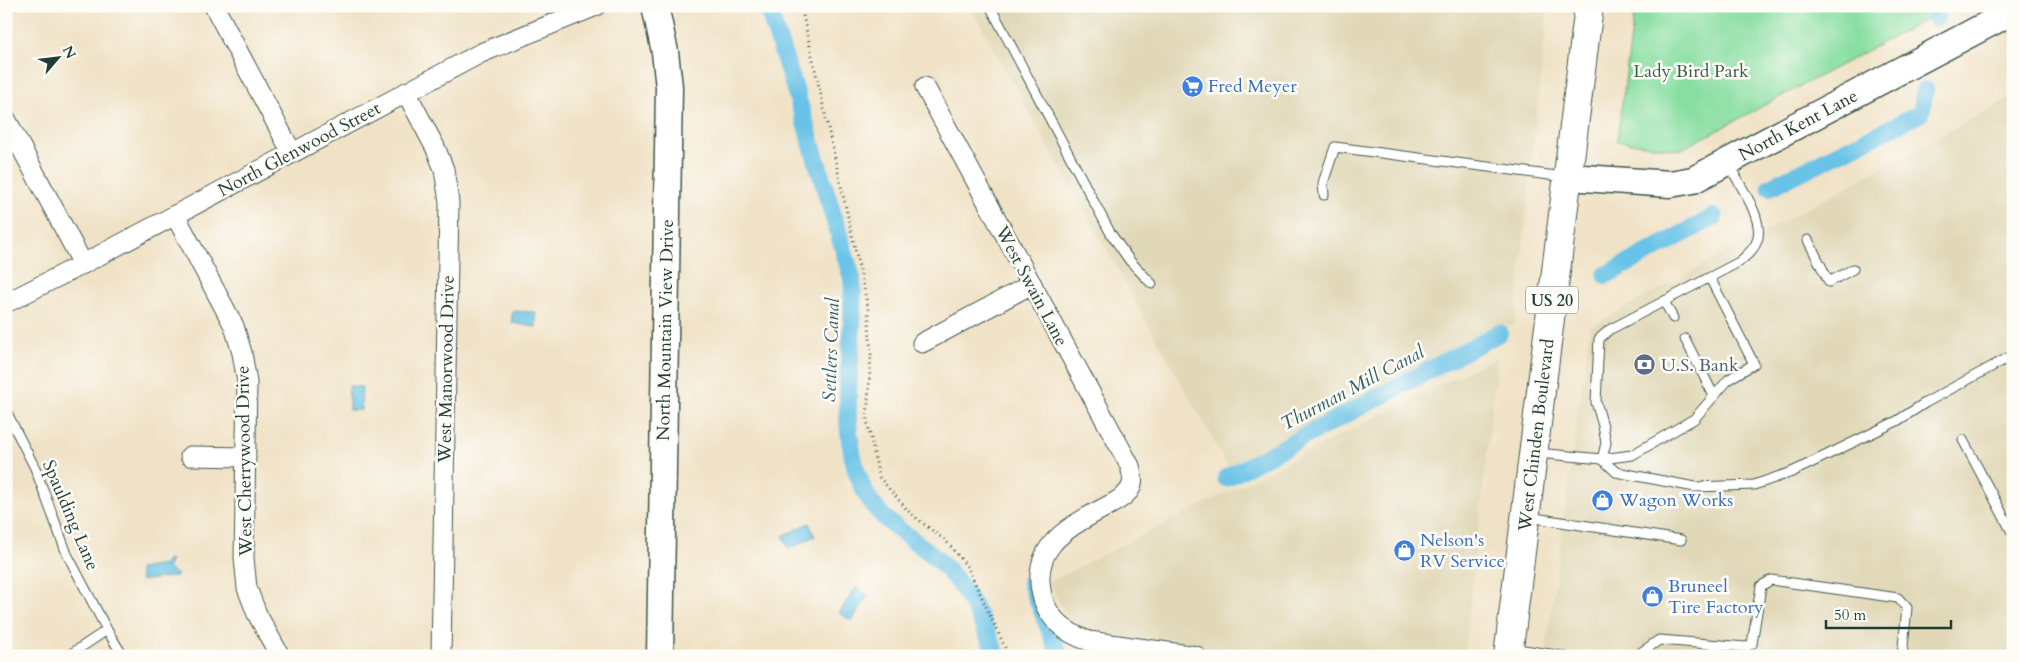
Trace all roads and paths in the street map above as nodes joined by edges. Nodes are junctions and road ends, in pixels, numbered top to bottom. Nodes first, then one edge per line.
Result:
1 (214, 6) edge
2 (596, 6) edge
3 (655, 6) edge
4 (801, 6) edge
5 (990, 6) edge
6 (1589, 6) edge
7 (2013, 11) edge
8 (925, 87) dead end
9 (406, 92) junction
10 (6, 119) edge
11 (292, 153) junction
12 (1728, 162) junction
13 (1569, 177) junction
14 (1324, 195) dead end
15 (175, 215) junction
16 (1808, 240) dead end
17 (84, 264) junction
18 (1853, 269) dead end
19 (1710, 278) junction
20 (1032, 284) junction
21 (1152, 284) dead end
22 (1664, 301) junction
23 (6, 303) edge
24 (1673, 318) dead end
25 (1685, 339) dead end
26 (922, 343) dead end
27 (2013, 355) edge
28 (1714, 396) junction
29 (6, 411) edge
30 (1963, 440) dead end
31 (1534, 453) junction
32 (190, 456) dead end
33 (246, 457) junction
34 (1602, 459) junction
35 (1526, 516) junction
36 (2013, 534) edge
37 (1681, 540) dead end
38 (107, 630) junction
39 (1509, 652) edge
40 (68, 656) edge
41 (123, 656) edge
42 (280, 656) edge
43 (441, 656) edge
44 (660, 656) edge
45 (1009, 656) edge
46 (1196, 656) edge
47 (1562, 656) edge
48 (1636, 656) edge
49 (1902, 656) edge

1 - 11 street
2 - 9 street, North Glenwood Street
3 - 44 main road, North Mountain View Drive
4 - 45 path
5 - 21 lane
6 - 13 main road, West Chinden Boulevard / US 20
7 - 12 main road, North Kent Lane
8 - 20 street, West Swain Lane
9 - 11 street, North Glenwood Street
9 - 43 street, West Manorwood Drive
10 - 17 street
11 - 15 street, North Glenwood Street
12 - 13 main road, North Kent Lane
12 - 19 lane
13 - 14 lane
13 - 31 main road, West Chinden Boulevard / US 20
15 - 17 street, North Glenwood Street
15 - 33 street, West Cherrywood Drive
16 - 18 lane
17 - 23 street, North Glenwood Street
19 - 22 lane
19 - 28 lane
20 - 26 street
20 - 46 street, West Swain Lane
22 - 24 lane
22 - 34 lane
25 - 28 lane
27 - 34 lane
28 - 34 lane
29 - 38 lane, Spaulding Lane
30 - 36 lane
31 - 34 lane
31 - 35 main road, West Chinden Boulevard / US 20
32 - 33 street
33 - 42 street, West Cherrywood Drive
35 - 37 lane
35 - 39 main road, West Chinden Boulevard / US 20
38 - 40 lane
38 - 41 lane, Spaulding Lane
39 - 47 lane
48 - 49 lane

